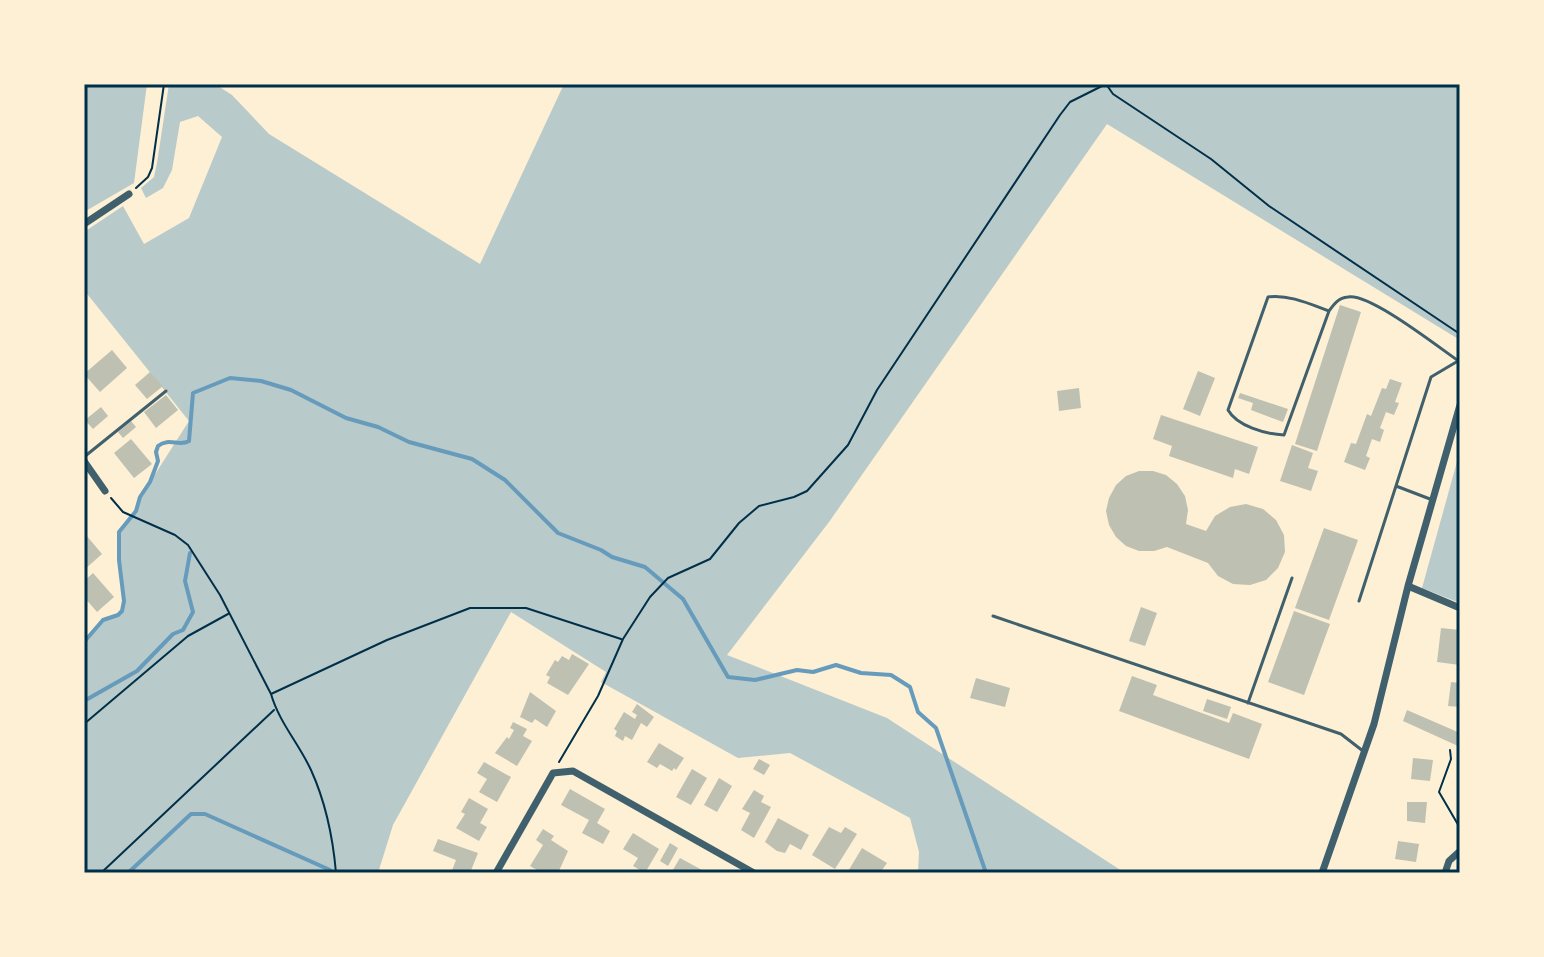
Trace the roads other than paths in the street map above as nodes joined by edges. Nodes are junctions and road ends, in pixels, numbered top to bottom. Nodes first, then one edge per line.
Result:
1 (129, 194) road end
2 (84, 224) edge
3 (1329, 311) junction
4 (1459, 361) edge
5 (166, 391) dead end
6 (1460, 405) edge
7 (84, 459) edge
8 (1396, 486) junction
9 (105, 491) road end
10 (1432, 500) junction
11 (1292, 578) dead end
12 (1408, 586) junction
13 (1359, 601) dead end
14 (1460, 608) edge
15 (993, 616) dead end
16 (1248, 703) junction
17 (1366, 753) junction
18 (1460, 851) edge
19 (496, 873) edge
20 (754, 873) edge
21 (1322, 873) edge
22 (1445, 873) edge

1 - 2 street
3 - 3 lane
3 - 4 lane
4 - 8 lane
5 - 7 lane
6 - 10 street
7 - 9 street
8 - 10 lane
8 - 13 lane
10 - 12 street
11 - 16 lane
12 - 14 street
12 - 17 street
15 - 16 lane
16 - 17 lane
17 - 21 street
18 - 22 street
19 - 20 street

